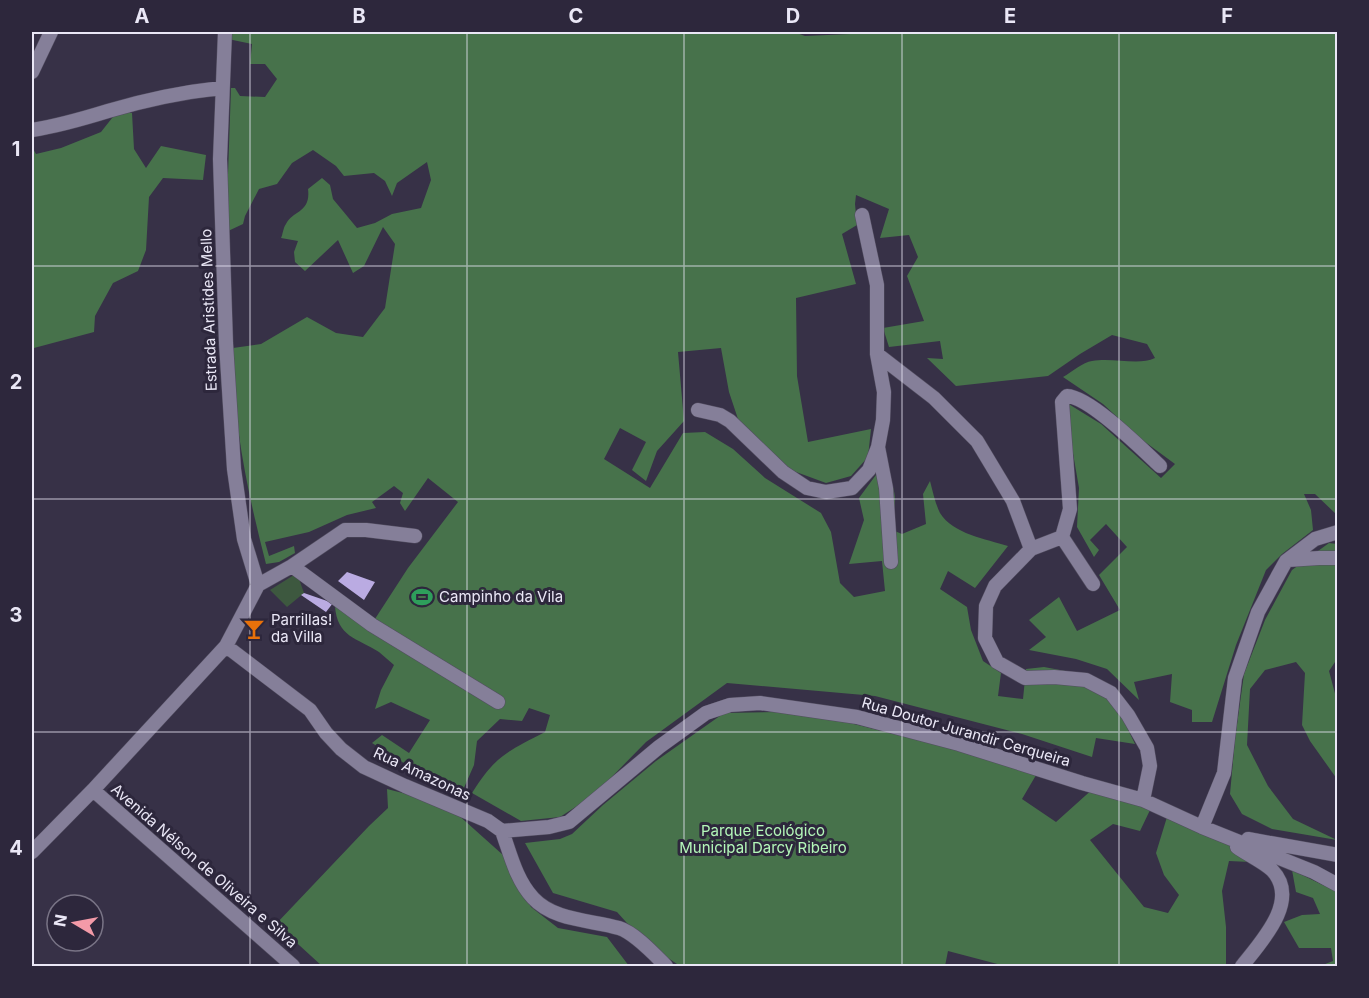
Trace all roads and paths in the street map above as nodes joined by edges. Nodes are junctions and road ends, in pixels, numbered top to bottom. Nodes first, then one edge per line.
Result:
1 (51, 32) edge
2 (225, 32) edge
3 (32, 72) edge
4 (222, 88) junction
5 (32, 130) edge
6 (862, 215) dead end
7 (877, 354) junction
8 (698, 410) dead end
9 (878, 447) junction
10 (1160, 466) dead end
11 (1338, 532) edge
12 (415, 536) dead end
13 (1062, 537) junction
14 (1031, 549) junction
15 (1338, 558) edge
16 (1286, 561) junction
17 (891, 562) dead end
18 (292, 566) junction
19 (1093, 584) dead end
20 (258, 585) junction
21 (226, 646) junction
22 (498, 702) dead end
23 (93, 790) junction
24 (1143, 800) junction
25 (1202, 827) junction
26 (502, 831) junction
27 (1230, 838) junction
28 (32, 852) edge
29 (1338, 855) edge
30 (1338, 885) edge
31 (293, 966) edge
32 (666, 966) edge
33 (1242, 966) edge

1 - 3 street
2 - 4 street, Estrada Aristides Mello
4 - 5 street
4 - 20 street, Estrada Aristides Mello
6 - 7 street
7 - 9 street
7 - 14 street
8 - 9 street
9 - 17 street
10 - 13 street
11 - 16 street
12 - 18 street
13 - 14 street
13 - 19 street
14 - 24 street
15 - 16 street
16 - 25 street
18 - 20 street
18 - 22 street
20 - 21 street
21 - 23 street
21 - 26 street, Rua Amazonas
23 - 28 street
23 - 31 street, Avenida Nélson de Oliveira e Silva
24 - 25 street, Rua Doutor Jurandir Cerqueira
24 - 26 street, Rua Doutor Jurandir Cerqueira
25 - 27 street, Rua Doutor Jurandir Cerqueira
26 - 32 street
27 - 29 street
27 - 30 street, Rua Doutor Jurandir Cerqueira
27 - 33 street

